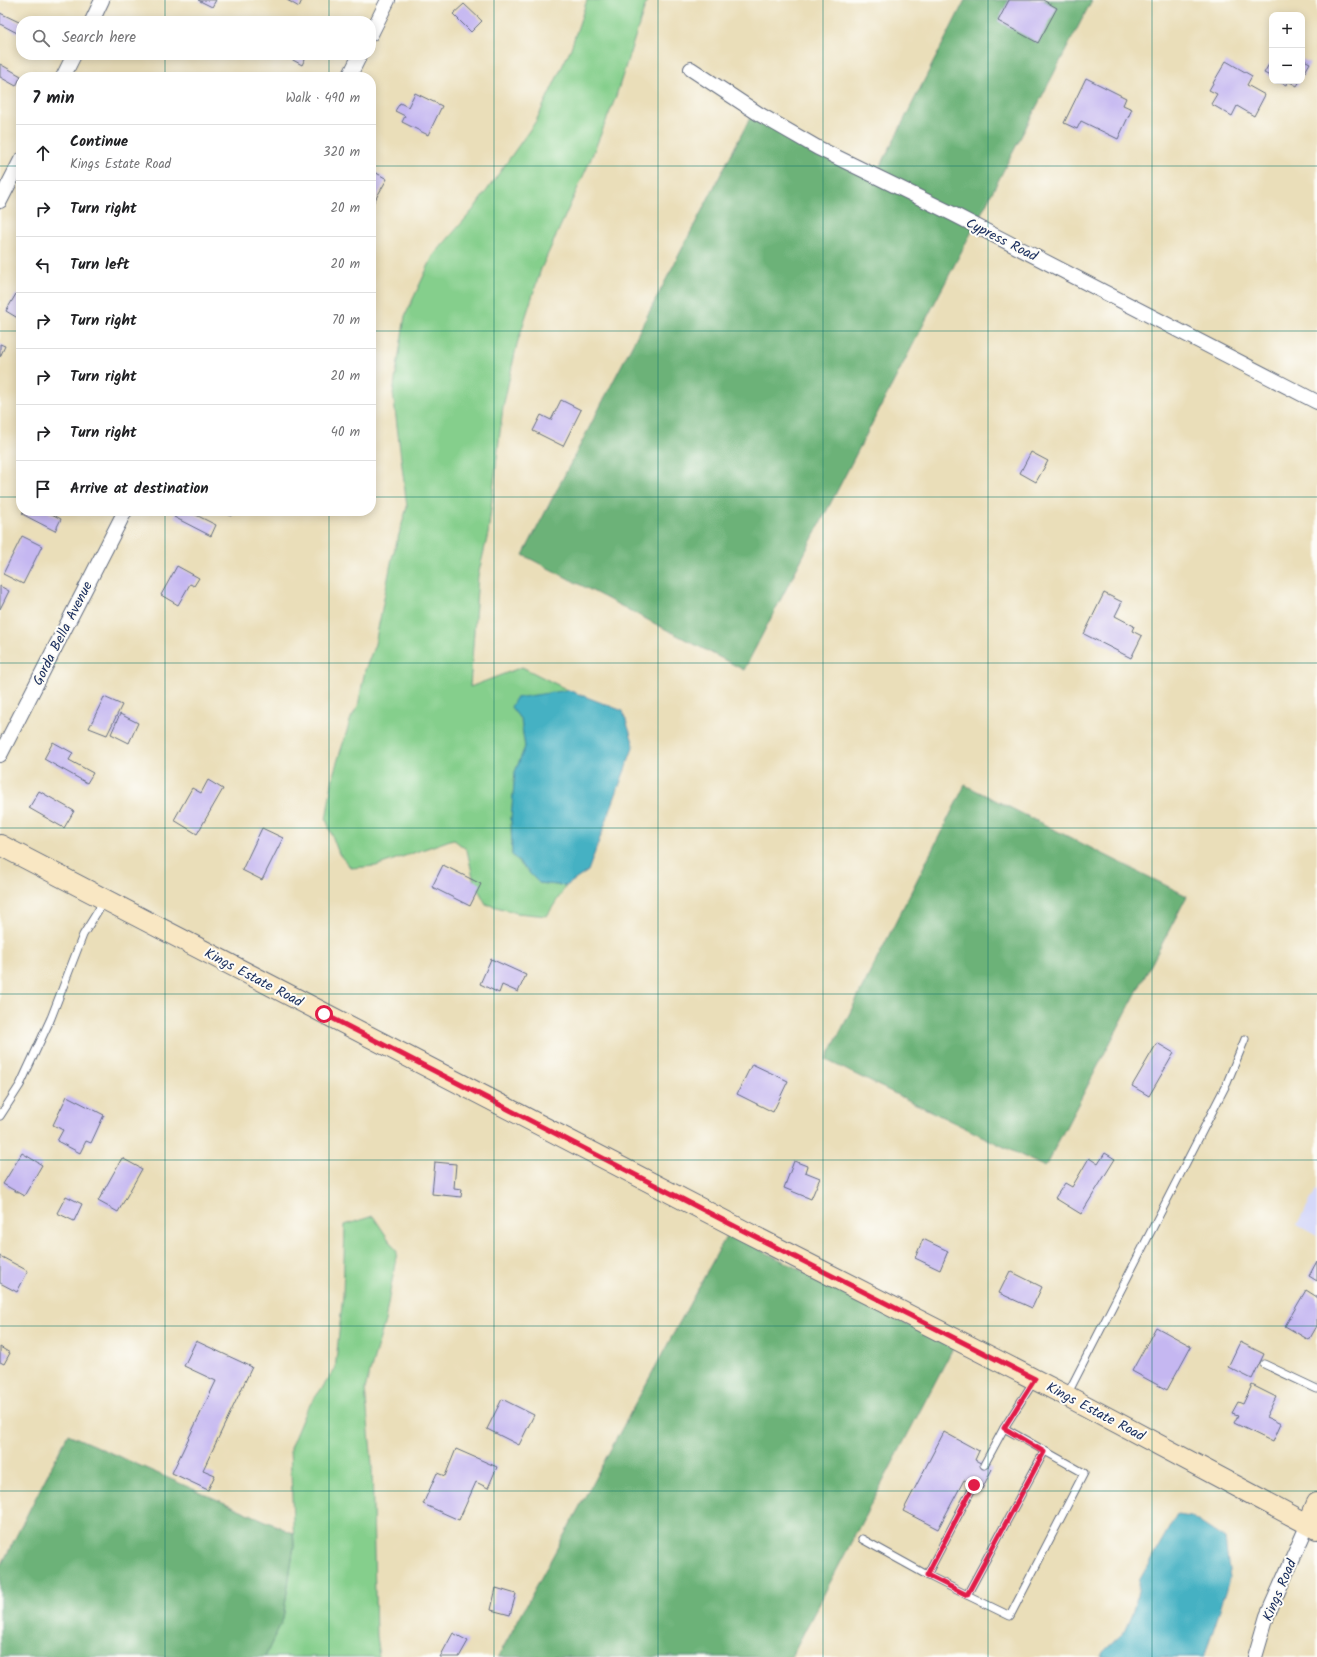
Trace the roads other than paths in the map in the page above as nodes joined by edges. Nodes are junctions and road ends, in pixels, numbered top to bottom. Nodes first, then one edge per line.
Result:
1 (102, 0) edge
2 (388, 0) edge
3 (94, 16) edge
4 (376, 24) edge
5 (72, 60) edge
6 (358, 60) edge
7 (691, 69) dead end
8 (66, 72) edge
9 (352, 72) edge
10 (16, 170) edge
11 (0, 201) edge
12 (1317, 402) edge
13 (122, 516) edge
14 (0, 755) edge
15 (0, 845) edge
16 (105, 899) junction
17 (1245, 1039) dead end
18 (0, 1116) edge
19 (1264, 1364) dead end
20 (1035, 1379) junction
21 (1317, 1389) edge
22 (1067, 1396) junction
23 (1004, 1428) junction
24 (1044, 1452) junction
25 (984, 1465) dead end
26 (974, 1485) dead end
27 (1317, 1504) edge
28 (1312, 1527) edge
29 (862, 1539) dead end
30 (927, 1575) junction
31 (967, 1595) junction
32 (1255, 1657) edge

1 - 3 street
2 - 4 street
5 - 8 street
6 - 9 street
7 - 12 street, Cypress Road
10 - 11 street
13 - 14 street, Gorda Bella Avenue
15 - 16 street, Kings Estate Road
16 - 18 lane
16 - 20 street, Kings Estate Road
17 - 22 lane
19 - 21 lane
20 - 22 street, Kings Estate Road
20 - 23 lane
22 - 28 street, Kings Estate Road
23 - 24 lane
23 - 25 lane
24 - 31 lane
24 - 31 lane
26 - 30 lane
27 - 28 street
28 - 32 street, Kings Road
29 - 30 lane
30 - 31 lane

